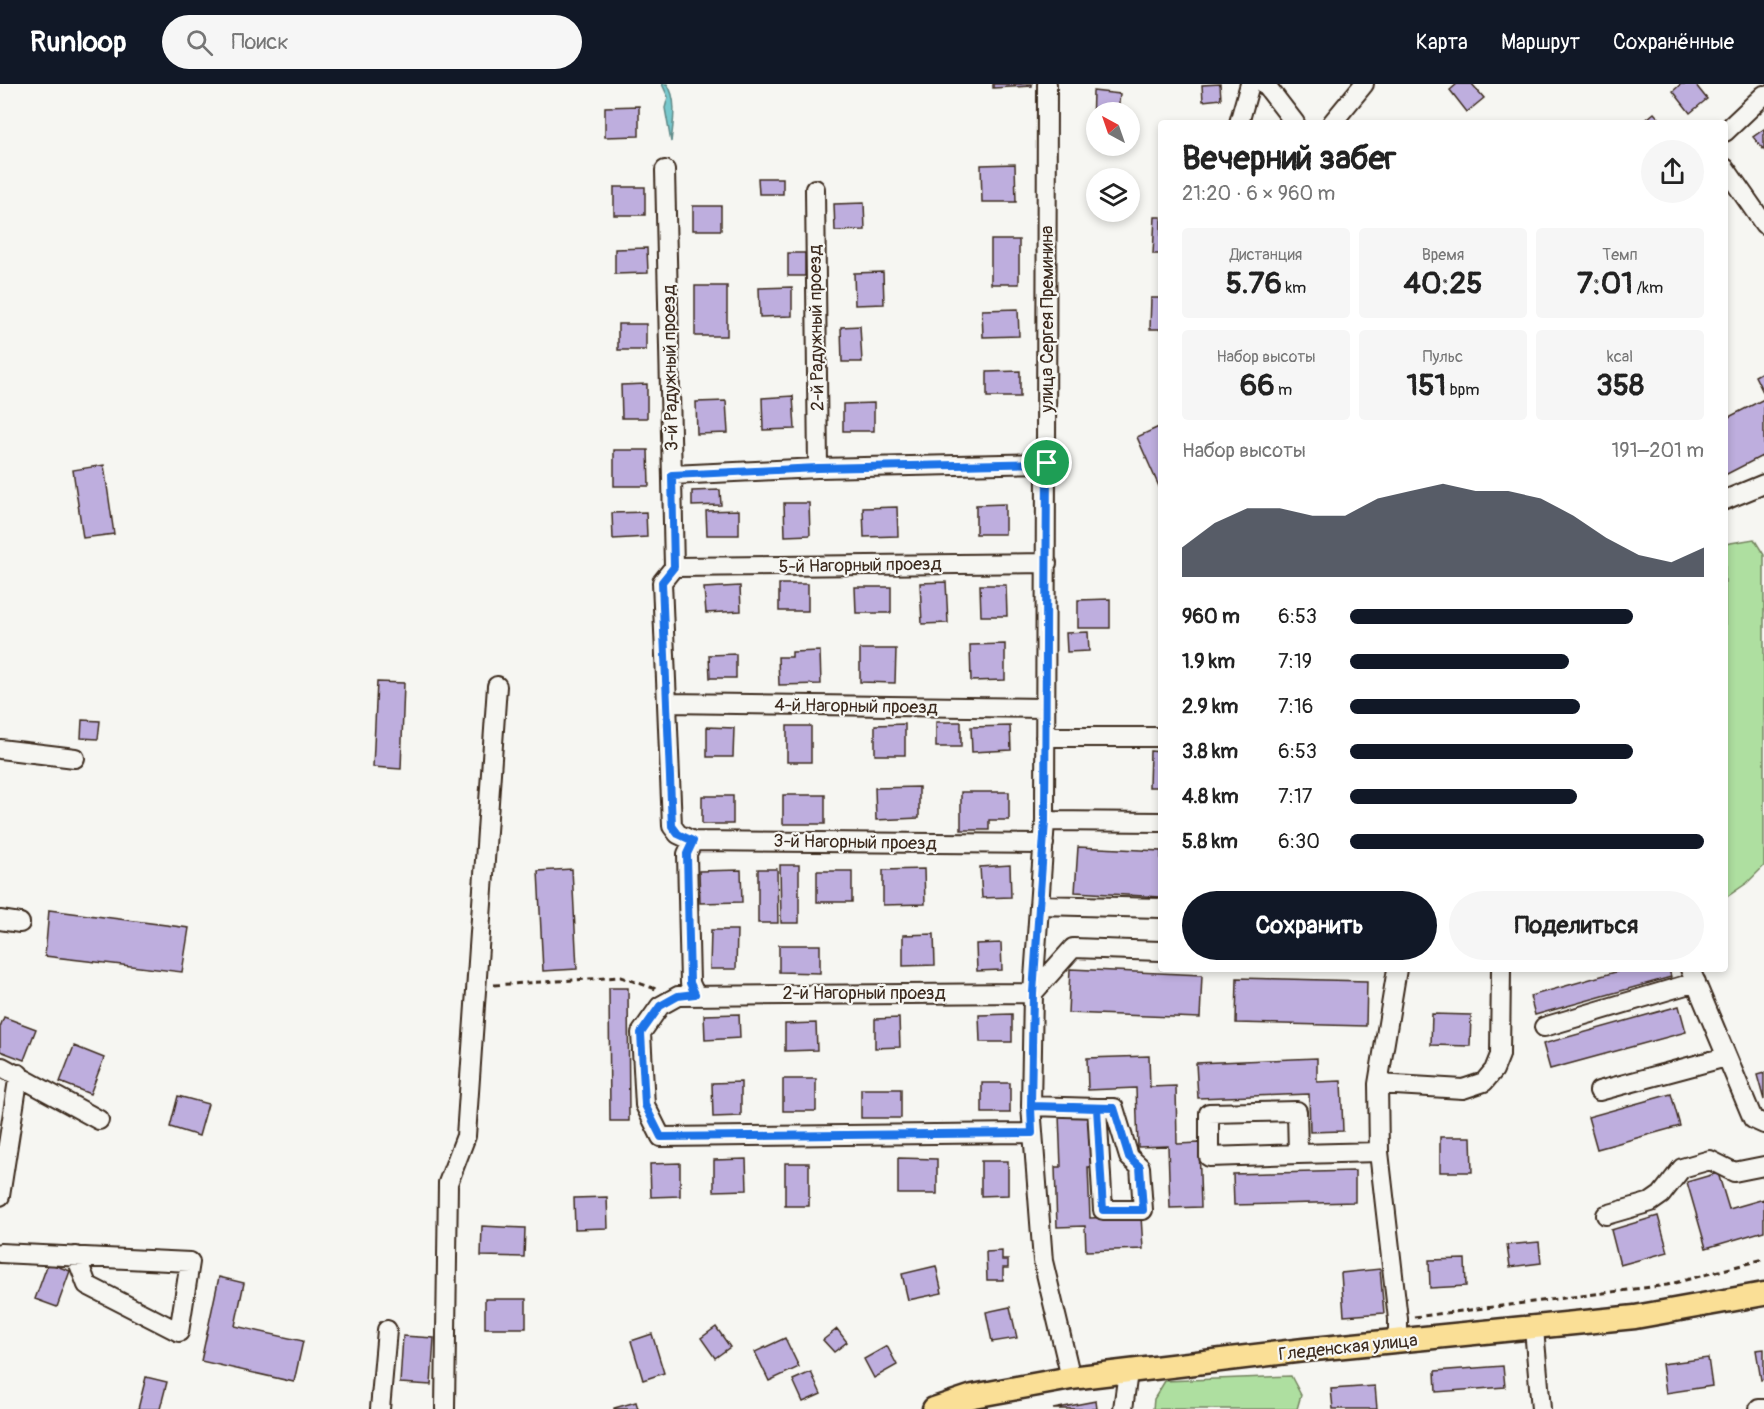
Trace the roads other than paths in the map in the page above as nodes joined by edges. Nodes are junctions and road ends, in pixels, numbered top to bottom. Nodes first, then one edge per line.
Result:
1 (1047, 84) edge
2 (1250, 84) edge
3 (1265, 84) edge
4 (1364, 84) edge
5 (1764, 95) edge
6 (1240, 120) edge
7 (1293, 120) edge
8 (1334, 120) edge
9 (1728, 129) edge
10 (665, 170) dead end
11 (1728, 172) edge
12 (815, 189) dead end
13 (1764, 224) edge
14 (1047, 463) junction
15 (818, 468) junction
16 (672, 475) junction
17 (1764, 484) edge
18 (1728, 499) edge
19 (1047, 563) junction
20 (674, 567) junction
21 (497, 686) dead end
22 (668, 703) junction
23 (1046, 708) junction
24 (1045, 737) junction
25 (1158, 737) edge
26 (0, 748) edge
27 (75, 759) dead end
28 (1045, 821) junction
29 (1158, 822) edge
30 (693, 841) junction
31 (1044, 844) junction
32 (1039, 905) junction
33 (1158, 908) edge
34 (0, 920) edge
35 (20, 923) dead end
36 (1158, 951) edge
37 (1397, 972) edge
38 (1501, 972) edge
39 (1693, 975) edge
40 (1033, 993) junction
41 (687, 995) junction
42 (1544, 1027) dead end
43 (1726, 1057) junction
44 (2, 1067) dead end
45 (19, 1074) junction
46 (1378, 1084) junction
47 (1599, 1091) dead end
48 (1031, 1106) junction
49 (1097, 1108) junction
50 (99, 1120) dead end
51 (1764, 1124) edge
52 (1032, 1133) junction
53 (1379, 1152) junction
54 (1298, 1154) junction
55 (1764, 1166) edge
56 (0, 1196) edge
57 (1606, 1215) dead end
58 (0, 1253) edge
59 (76, 1256) junction
60 (1764, 1294) edge
61 (1534, 1329) junction
62 (387, 1330) dead end
63 (1398, 1330) junction
64 (1128, 1372) junction
65 (1071, 1378) junction
66 (974, 1402) edge
67 (380, 1409) edge
68 (445, 1409) edge
69 (934, 1409) edge
70 (1123, 1409) edge
71 (1541, 1409) edge
72 (1759, 1409) edge
73 (1764, 1409) edge

1 - 14 street, улица Сергея Преминина
2 - 6 street
3 - 7 street
4 - 8 street
5 - 9 street
10 - 16 street, 3-й Радужный проезд
11 - 13 street
12 - 15 street, 2-й Радужный проезд
14 - 15 street
14 - 19 street, улица Сергея Преминина
15 - 16 street
16 - 20 street, 3-й Радужный проезд
17 - 18 street
19 - 20 street, 5-й Нагорный проезд
19 - 23 street, улица Сергея Преминина
20 - 22 street
21 - 68 street
22 - 23 street, 4-й Нагорный проезд
22 - 30 street
23 - 24 street, улица Сергея Преминина
24 - 25 street
24 - 28 street, улица Сергея Преминина
26 - 27 street
28 - 29 street
28 - 31 street, улица Сергея Преминина
30 - 31 street, 3-й Нагорный проезд
30 - 41 street
31 - 32 street, улица Сергея Преминина
32 - 33 street
32 - 40 street, улица Сергея Преминина
34 - 35 street
36 - 40 street
37 - 46 street
38 - 46 street
39 - 42 street
39 - 43 street
40 - 41 street, 2-й Нагорный проезд
40 - 48 street, улица Сергея Преминина
41 - 52 street
43 - 47 street
43 - 51 street
44 - 45 street
45 - 50 street
45 - 56 street
46 - 53 street
48 - 49 street
48 - 52 street, улица Сергея Преминина
49 - 49 street
52 - 65 street, улица Сергея Преминина
53 - 54 street
53 - 63 street
54 - 54 street
55 - 57 street
58 - 59 street
59 - 59 street
60 - 61 main road, Гледенская улица
61 - 63 main road, Гледенская улица
61 - 71 street
62 - 67 street
63 - 64 main road, Гледенская улица
64 - 65 main road, Гледенская улица
64 - 70 street
65 - 66 main road, Гледенская улица
66 - 69 main road, Гледенская улица
72 - 73 street

